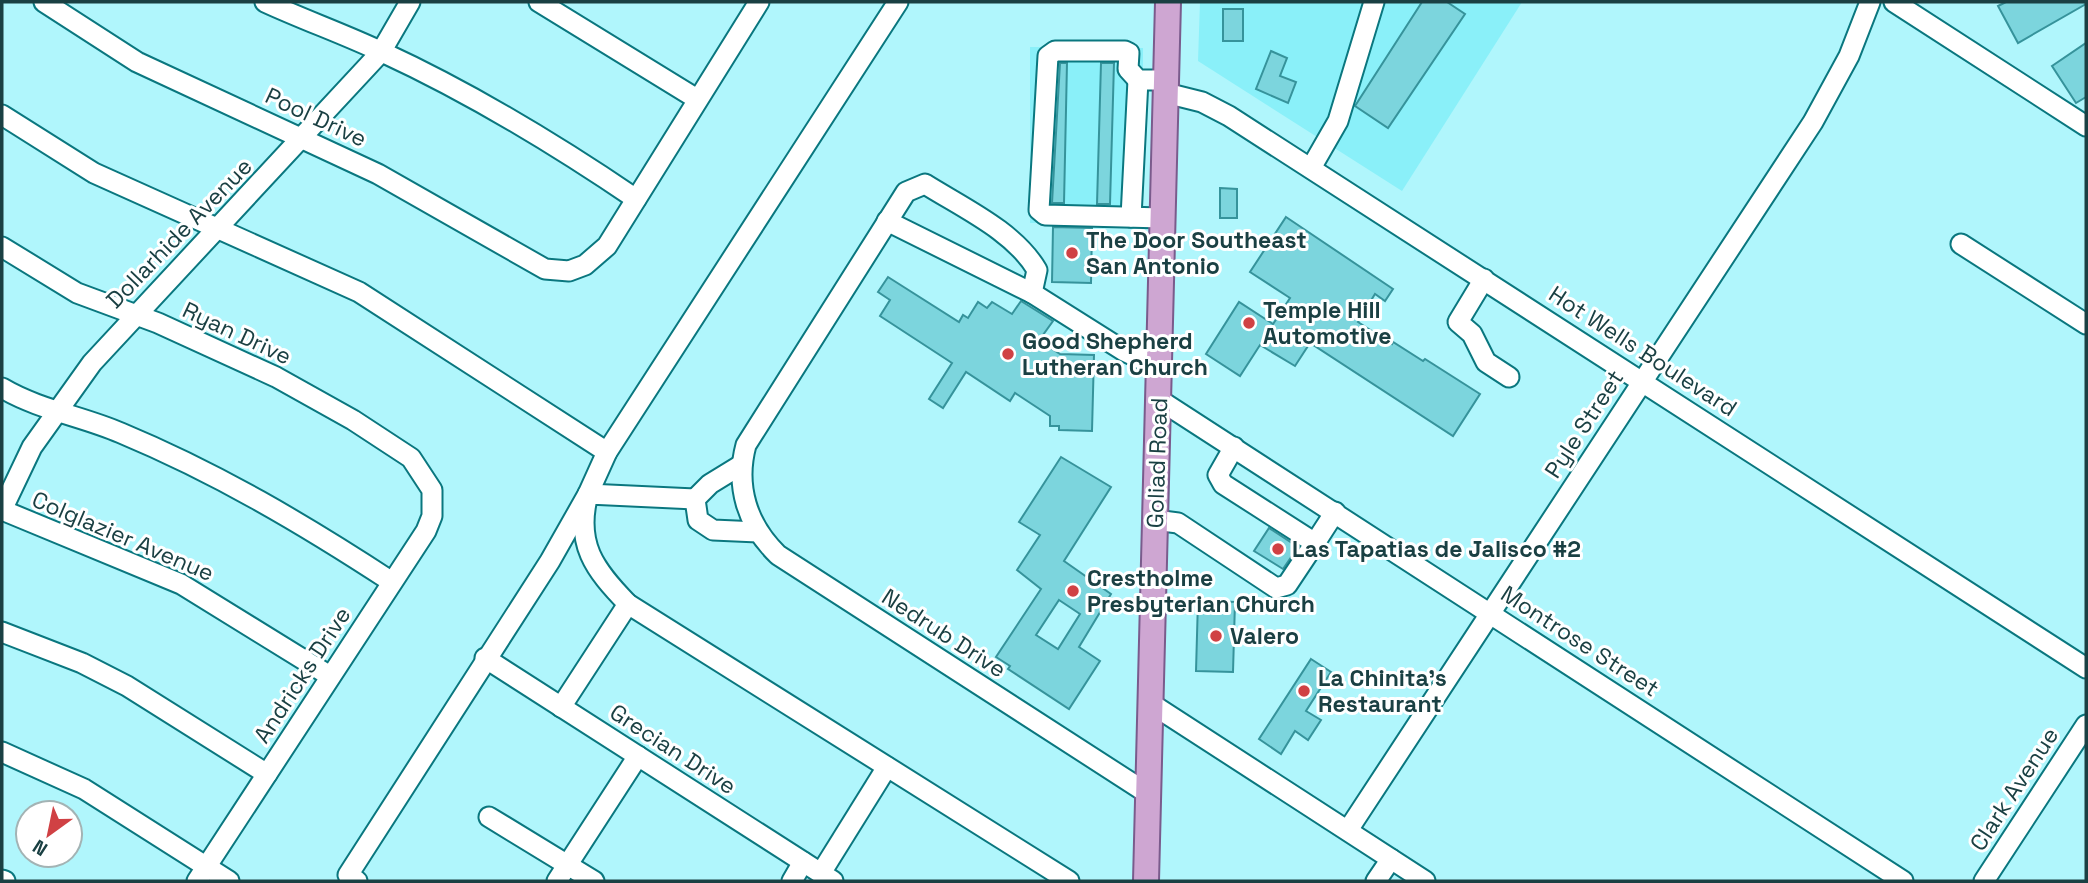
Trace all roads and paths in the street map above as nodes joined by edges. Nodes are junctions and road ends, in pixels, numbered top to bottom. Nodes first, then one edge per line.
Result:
1 (44, 2) edge
2 (265, 2) edge
3 (410, 2) edge
4 (539, 2) edge
5 (898, 2) edge
6 (1168, 2) edge
7 (1374, 2) edge
8 (1894, 2) edge
9 (756, 3) edge
10 (1863, 5) edge
11 (381, 52) junction
12 (1138, 79) junction
13 (1166, 87) junction
14 (698, 99) junction
15 (2, 115) edge
16 (2086, 126) edge
17 (1135, 134) junction
18 (1165, 135) junction
19 (302, 138) junction
20 (1311, 169) junction
21 (1133, 181) junction
22 (1164, 182) junction
23 (636, 199) junction
24 (1131, 217) junction
25 (1163, 218) junction
26 (887, 221) junction
27 (218, 227) junction
28 (1961, 244) dead end
29 (2, 247) edge
30 (1484, 279) junction
31 (1032, 293) junction
32 (133, 316) junction
33 (2086, 324) edge
34 (1159, 368) junction
35 (1509, 377) dead end
36 (1642, 379) junction
37 (2, 388) edge
38 (1158, 399) junction
39 (57, 412) junction
40 (1234, 447) junction
41 (607, 452) junction
42 (741, 465) junction
43 (432, 490) joint
44 (588, 494) junction
45 (695, 499) junction
46 (2, 510) edge
47 (1335, 512) junction
48 (1155, 520) junction
49 (758, 532) junction
50 (1315, 543) junction
51 (392, 582) junction
52 (628, 604) junction
53 (1491, 612) junction
54 (2, 632) edge
55 (485, 658) junction
56 (2086, 668) edge
57 (330, 676) junction
58 (1150, 703) junction
59 (561, 706) junction
60 (2086, 724) edge
61 (2, 752) edge
62 (638, 756) junction
63 (887, 767) junction
64 (267, 774) junction
65 (1147, 793) junction
66 (489, 817) dead end
67 (1348, 830) junction
68 (1391, 859) junction
69 (803, 862) junction
70 (563, 873) edge
71 (202, 874) edge
72 (827, 877) edge
73 (353, 878) edge
74 (229, 881) edge
75 (594, 881) edge
76 (792, 881) edge
77 (1069, 881) edge
78 (1146, 881) edge
79 (1376, 881) edge
80 (1425, 881) edge
81 (1903, 881) edge
82 (1984, 881) edge

1 - 19 street, Pool Drive
2 - 11 street
3 - 11 street, Dollarhide Avenue
4 - 14 street
5 - 41 street
6 - 13 main road, Goliad Road
7 - 20 street
8 - 16 street
9 - 14 street
10 - 36 street, Pyle Street
11 - 19 street, Dollarhide Avenue
11 - 23 street
12 - 13 street, Hot Wells Boulevard
12 - 17 street
12 - 24 street
13 - 18 main road, Goliad Road
13 - 20 street, Hot Wells Boulevard
14 - 23 street
15 - 27 street
17 - 18 street
17 - 21 street
18 - 22 main road, Goliad Road
19 - 23 street, Pool Drive
19 - 27 street, Dollarhide Avenue
20 - 30 street, Hot Wells Boulevard
21 - 22 street
21 - 24 street
22 - 25 main road, Goliad Road
24 - 25 street
25 - 34 main road, Goliad Road
26 - 31 street
26 - 31 street
26 - 42 street
27 - 32 street, Dollarhide Avenue
27 - 41 street
28 - 33 street
29 - 32 street, Ryan Drive
30 - 35 street
30 - 36 street, Hot Wells Boulevard
31 - 34 street
32 - 39 street, Dollarhide Avenue
32 - 43 street, Ryan Drive
34 - 38 main road, Goliad Road
36 - 53 street, Pyle Street
36 - 56 street, Hot Wells Boulevard
37 - 39 street
38 - 40 street, Montrose Street
38 - 48 main road, Goliad Road
39 - 46 street, Dollarhide Avenue
39 - 51 street
40 - 47 street, Montrose Street
40 - 50 street
41 - 44 street
42 - 45 street
42 - 49 street, Nedrub Drive
43 - 51 street, Andricks Drive
44 - 45 street
44 - 52 street
44 - 55 street
45 - 49 street
46 - 57 street, Colglazier Avenue
47 - 50 street
47 - 53 street, Montrose Street
48 - 50 street
48 - 58 main road, Goliad Road
49 - 65 street, Nedrub Drive
51 - 57 street, Andricks Drive
52 - 59 street
52 - 63 street
53 - 67 street, Pyle Street
53 - 81 street, Montrose Street
54 - 64 street
55 - 59 street, Grecian Drive
55 - 73 street
57 - 64 street, Andricks Drive
58 - 65 main road, Goliad Road
58 - 67 street
59 - 62 street, Grecian Drive
60 - 82 street, Clark Avenue
61 - 71 street
62 - 69 street, Grecian Drive
62 - 70 street
63 - 72 street
63 - 77 street
64 - 71 street, Andricks Drive
65 - 78 main road, Goliad Road
66 - 70 street
67 - 68 street
68 - 79 street
68 - 80 street
69 - 72 street, Grecian Drive
69 - 76 street
70 - 75 street
71 - 74 street

